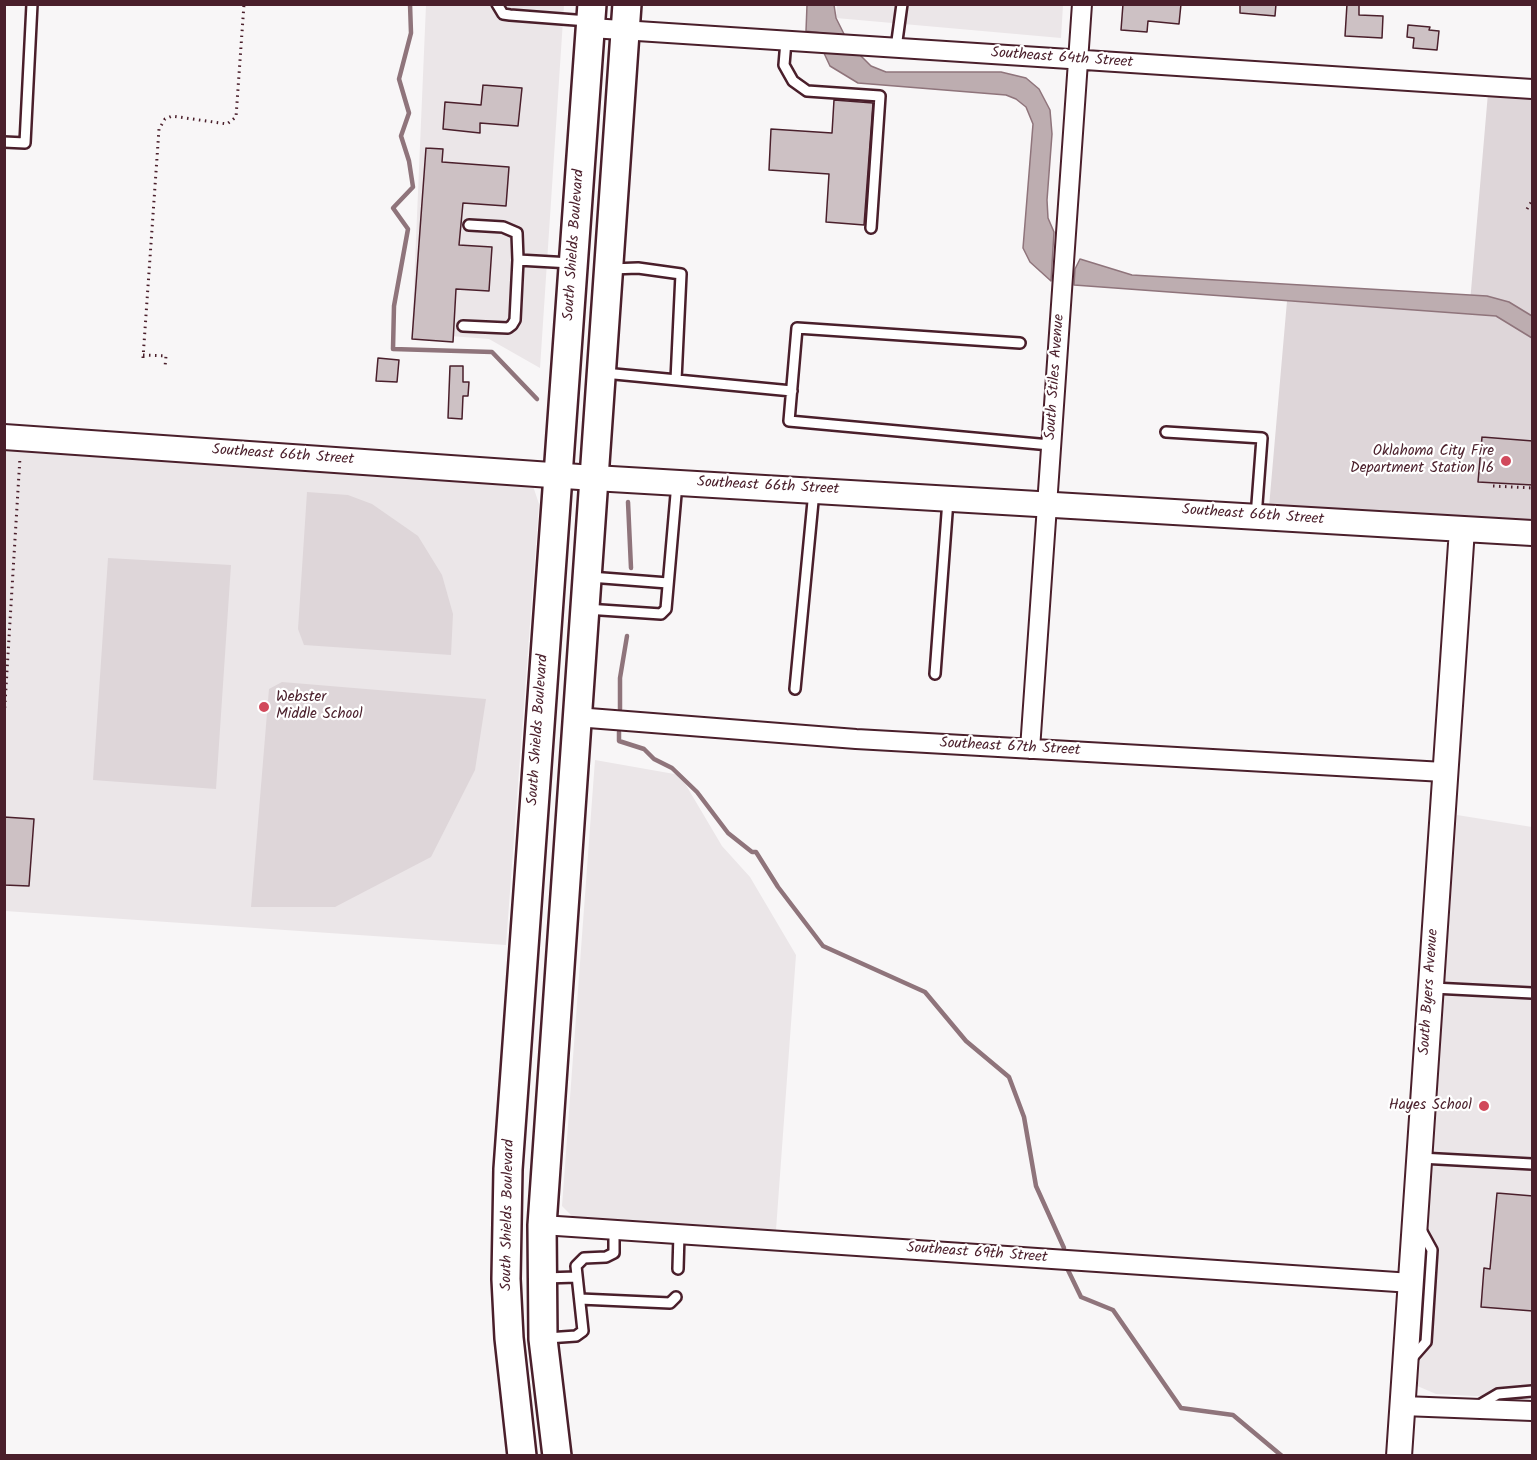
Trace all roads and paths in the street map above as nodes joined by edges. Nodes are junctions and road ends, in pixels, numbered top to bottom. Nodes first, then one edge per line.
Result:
1 (32, 4) edge
2 (244, 4) edge
3 (497, 4) edge
4 (902, 4) edge
5 (1082, 4) edge
6 (591, 18) edge
7 (626, 18) edge
8 (786, 41) junction
9 (896, 48) junction
10 (1078, 60) junction
11 (1533, 89) edge
12 (4, 142) edge
13 (1533, 201) edge
14 (1527, 208) dead end
15 (469, 225) dead end
16 (871, 228) dead end
17 (518, 260) junction
18 (574, 263) junction
19 (608, 269) junction
20 (463, 326) dead end
21 (1020, 343) dead end
22 (165, 367) dead end
23 (601, 373) junction
24 (676, 380) junction
25 (792, 392) junction
26 (1166, 432) dead end
27 (13, 437) edge
28 (1050, 445) junction
29 (557, 475) junction
30 (594, 478) junction
31 (677, 483) junction
32 (1493, 486) dead end
33 (814, 489) junction
34 (1533, 489) edge
35 (948, 497) junction
36 (1046, 503) junction
37 (1256, 517) junction
38 (1462, 530) junction
39 (1533, 533) edge
40 (586, 577) junction
41 (668, 583) junction
42 (584, 609) junction
43 (4, 625) edge
44 (10, 625) junction
45 (935, 674) dead end
46 (795, 690) dead end
47 (576, 717) junction
48 (4, 720) edge
49 (1030, 749) junction
50 (1444, 772) junction
51 (1431, 988) junction
52 (1533, 993) edge
53 (1420, 1158) junction
54 (1533, 1164) edge
55 (1416, 1221) junction
56 (542, 1225) junction
57 (614, 1230) junction
58 (679, 1234) junction
59 (678, 1269) dead end
60 (577, 1277) junction
61 (541, 1278) junction
62 (1412, 1283) junction
63 (676, 1297) dead end
64 (580, 1299) junction
65 (543, 1339) junction
66 (1406, 1364) junction
67 (1533, 1390) edge
68 (1403, 1406) junction
69 (1473, 1410) junction
70 (1533, 1412) edge
71 (522, 1455) edge
72 (557, 1455) edge
73 (1399, 1455) edge

1 - 12 lane
2 - 22 path
3 - 6 lane
4 - 9 lane
5 - 10 street, South Stiles Avenue
6 - 7 street, Southeast 64th Street
6 - 18 main road, South Shields Boulevard
7 - 8 street, Southeast 64th Street
7 - 19 main road
8 - 9 street, Southeast 64th Street
8 - 16 lane
9 - 10 street, Southeast 64th Street
10 - 11 street, Southeast 64th Street
10 - 28 street, South Stiles Avenue
13 - 14 path
15 - 17 lane
17 - 18 lane
17 - 20 lane
18 - 29 main road, South Shields Boulevard
19 - 23 main road
19 - 24 lane
21 - 25 lane
23 - 24 lane
23 - 30 main road
24 - 25 lane
25 - 28 lane
26 - 37 lane
27 - 29 street, Southeast 66th Street
27 - 44 path
28 - 36 street, South Stiles Avenue
29 - 30 street, Southeast 66th Street
29 - 71 main road, South Shields Boulevard
30 - 31 street, Southeast 66th Street
30 - 40 main road
31 - 33 street, Southeast 66th Street
31 - 41 lane
32 - 34 path
33 - 35 street, Southeast 66th Street
33 - 46 lane
35 - 36 street, Southeast 66th Street
35 - 45 lane
36 - 37 street, Southeast 66th Street
36 - 49 street, South Stiles Avenue
37 - 38 street, Southeast 66th Street
38 - 39 street, Southeast 66th Street
38 - 50 street, South Byers Avenue
40 - 41 lane
40 - 42 main road
41 - 42 lane
42 - 47 main road
43 - 44 path
44 - 48 path
47 - 49 street, Southeast 67th Street
47 - 56 main road
49 - 50 street, Southeast 67th Street
50 - 51 street, South Byers Avenue
51 - 52 lane
51 - 53 street, South Byers Avenue
53 - 54 lane
53 - 55 street, South Byers Avenue
55 - 62 street, South Byers Avenue
55 - 66 lane
56 - 57 street, Southeast 69th Street
56 - 61 main road
57 - 58 street, Southeast 69th Street
57 - 60 lane
58 - 59 lane
58 - 62 street, Southeast 69th Street
60 - 61 lane
60 - 64 lane
61 - 65 main road
62 - 66 street, South Byers Avenue
63 - 64 lane
64 - 65 lane
65 - 72 main road
66 - 68 street, South Byers Avenue
67 - 69 lane
68 - 69 street
68 - 73 street, South Byers Avenue
69 - 70 street

